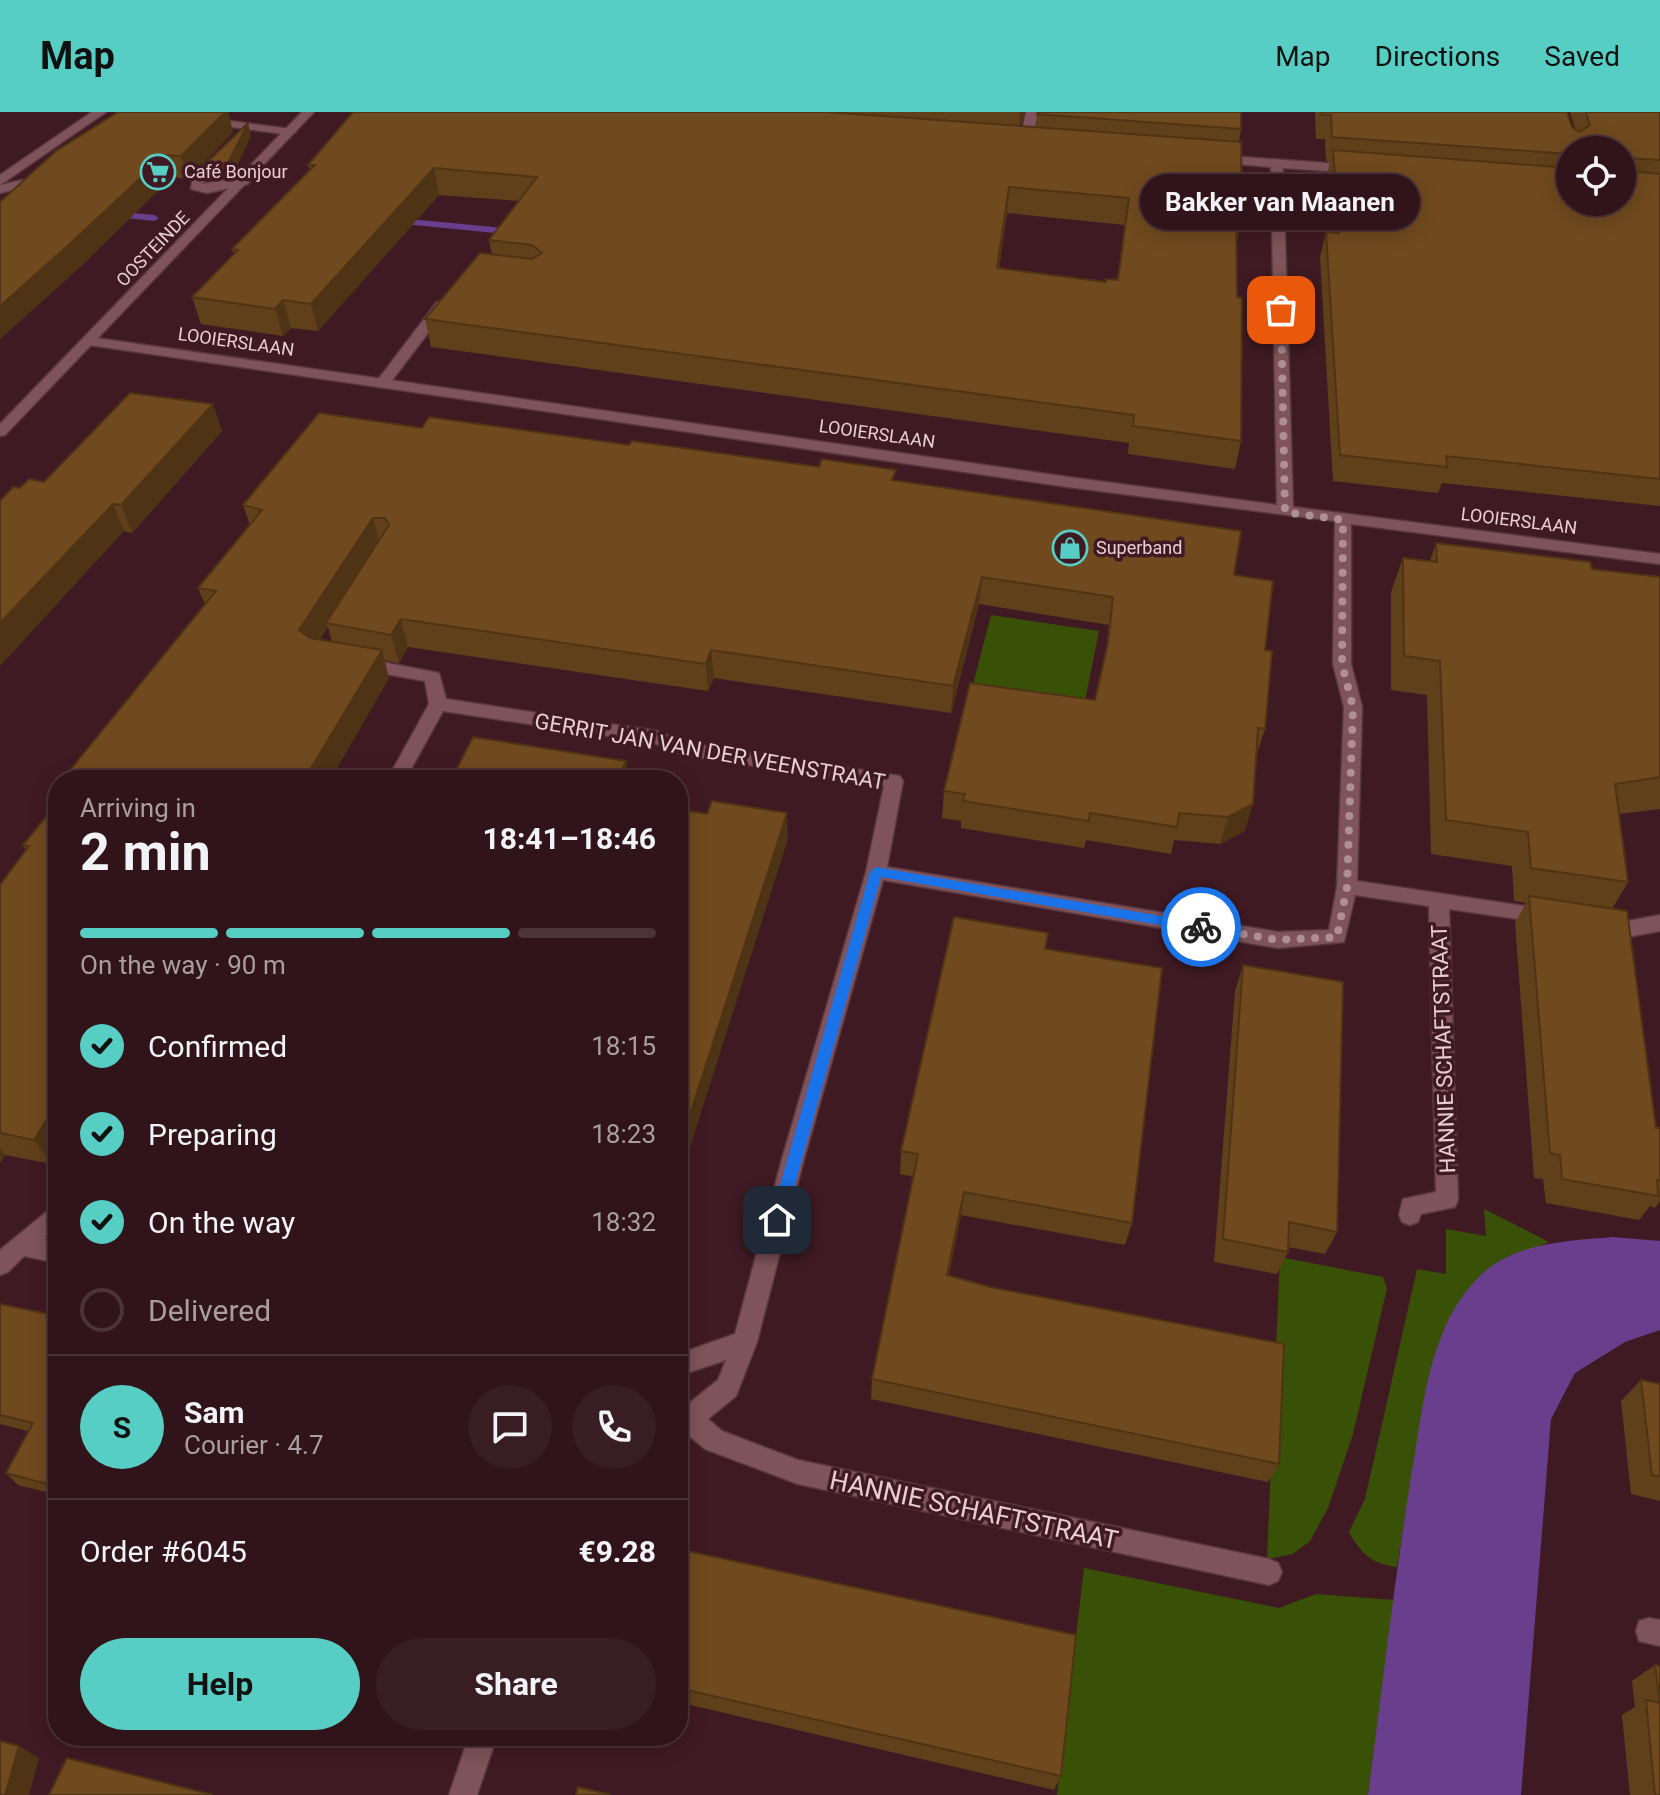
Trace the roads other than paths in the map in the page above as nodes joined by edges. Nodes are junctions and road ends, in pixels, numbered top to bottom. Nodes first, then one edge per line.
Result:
1 (100, 112) edge
2 (308, 112) edge
3 (1032, 112) edge
4 (189, 120) edge
5 (252, 125) junction
6 (290, 132) junction
7 (241, 136) edge
8 (1009, 144) edge
9 (1025, 145) junction
10 (230, 146) edge
11 (1041, 146) edge
12 (1198, 158) edge
13 (1277, 164) junction
14 (1370, 171) edge
15 (50, 174) edge
16 (0, 181) edge
17 (244, 181) junction
18 (0, 189) edge
19 (452, 292) edge
20 (89, 341) junction
21 (382, 384) junction
22 (0, 432) edge
23 (1285, 512) junction
24 (1343, 520) junction
25 (1660, 559) edge
26 (347, 662) edge
27 (438, 704) junction
28 (402, 770) edge
29 (876, 872) junction
30 (1347, 887) junction
31 (1439, 901) junction
32 (1660, 923) edge
33 (1410, 1215) dead end
34 (48, 1224) edge
35 (20, 1245) junction
36 (48, 1251) edge
37 (0, 1265) edge
38 (745, 1342) junction
39 (688, 1362) edge
40 (688, 1414) edge
41 (688, 1422) edge
42 (1269, 1572) dead end
43 (480, 1746) edge
44 (463, 1795) edge

1 - 16 street
2 - 6 street, OOSTEINDE
3 - 9 street
4 - 5 street
5 - 6 street
5 - 7 street
6 - 17 street, OOSTEINDE
8 - 9 street
9 - 11 street
10 - 17 street
12 - 13 street
13 - 14 street
13 - 23 street
15 - 18 street
17 - 20 street, OOSTEINDE
19 - 21 street
20 - 21 street, LOOIERSLAAN
20 - 22 street, OOSTEINDE
21 - 23 street, LOOIERSLAAN
23 - 24 street, LOOIERSLAAN
24 - 25 street, LOOIERSLAAN
24 - 30 street
26 - 27 street
27 - 28 street
27 - 29 street, GERRIT JAN VAN DER VEENSTRAAT
29 - 30 street
29 - 38 street, HANNIE SCHAFTSTRAAT
30 - 31 street
31 - 32 street
31 - 33 street, HANNIE SCHAFTSTRAAT
34 - 35 street
35 - 36 street
35 - 37 street
38 - 39 street
38 - 40 street, HANNIE SCHAFTSTRAAT
41 - 42 street, HANNIE SCHAFTSTRAAT
43 - 44 street

